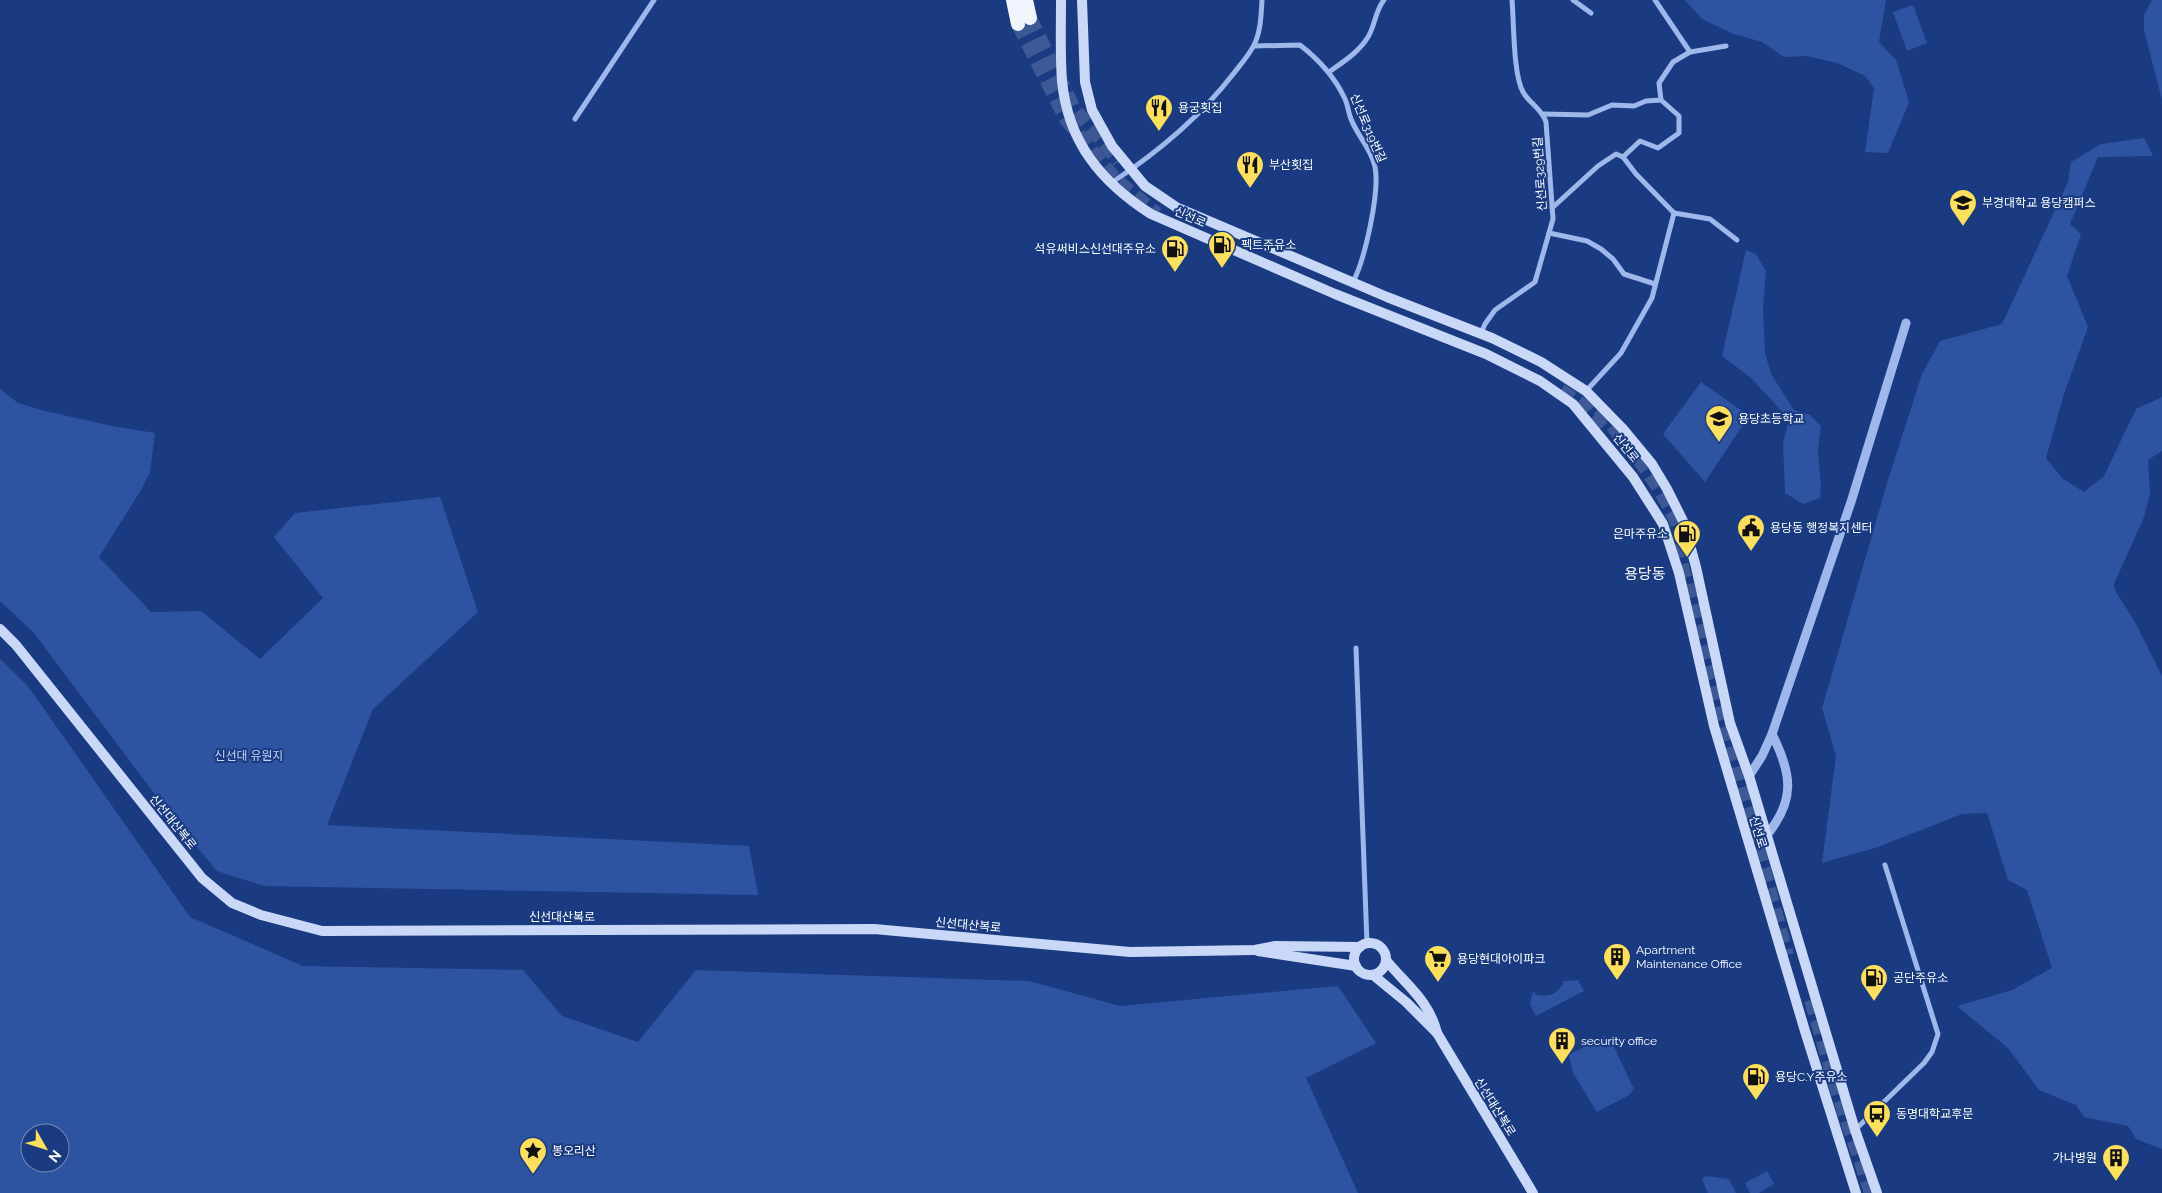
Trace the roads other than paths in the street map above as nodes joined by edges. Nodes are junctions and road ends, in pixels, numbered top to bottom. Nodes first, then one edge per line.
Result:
1 (654, 0) edge
2 (1013, 0) edge
3 (1026, 0) edge
4 (1061, 0) edge
5 (1082, 0) edge
6 (1262, 0) edge
7 (1384, 0) edge
8 (1512, 0) edge
9 (1573, 0) edge
10 (1655, 0) edge
11 (1590, 13) dead end
12 (1254, 46) junction
13 (1726, 46) dead end
14 (1690, 52) junction
15 (1328, 72) junction
16 (1661, 100) junction
17 (1544, 114) junction
18 (576, 119) dead end
19 (1623, 157) junction
20 (1132, 170) junction
21 (1111, 183) junction
22 (1552, 208) junction
23 (1674, 213) junction
24 (1549, 233) junction
25 (1737, 240) dead end
26 (1353, 282) junction
27 (1655, 284) junction
28 (1906, 323) dead end
29 (1481, 334) junction
30 (1560, 373) junction
31 (1550, 387) junction
32 (1586, 390) junction
33 (0, 629) edge
34 (1356, 648) dead end
35 (1772, 734) junction
36 (1749, 776) junction
37 (1766, 836) junction
38 (1885, 865) dead end
39 (1363, 946) junction
40 (1255, 950) junction
41 (1386, 960) junction
42 (1356, 966) junction
43 (1373, 975) junction
44 (1437, 1033) junction
45 (1855, 1130) junction
46 (1854, 1190) edge
47 (1533, 1193) edge
48 (1877, 1193) edge

1 - 18 street
2 - 3 highway
4 - 21 main road, 신선로
5 - 20 main road, 신선로
6 - 12 street
7 - 15 street
8 - 17 street
9 - 11 street
10 - 14 street
12 - 15 street, 신선로319번길
12 - 20 street
13 - 14 street
14 - 16 street
15 - 26 street, 신선로319번길
16 - 17 street
16 - 19 street
17 - 22 street, 신선로329번길
19 - 22 street
19 - 23 street
20 - 21 street
20 - 26 main road, 신선로
21 - 31 main road, 신선로
22 - 24 street, 신선로329번길
23 - 25 street
23 - 27 street
24 - 27 street
24 - 29 street, 신선로329번길
26 - 29 main road, 신선로
27 - 32 street
28 - 35 street
29 - 30 main road, 신선로
30 - 31 main road
30 - 32 main road, 신선로
31 - 46 main road, 신선로
32 - 36 main road, 신선로
33 - 40 main road, 신선대산복로
34 - 39 street
35 - 36 street
35 - 37 street
36 - 37 main road, 신선로
37 - 45 main road, 신선로
38 - 45 street
39 - 40 main road, 신선대산복로
39 - 41 main road, 신선대산복로
39 - 42 main road
40 - 42 main road, 신선대산복로
41 - 43 main road
41 - 44 main road, 신선대산복로
42 - 43 main road, 신선대산복로
43 - 44 main road, 신선대산복로
44 - 47 main road, 신선대산복로
45 - 48 main road, 신선로

